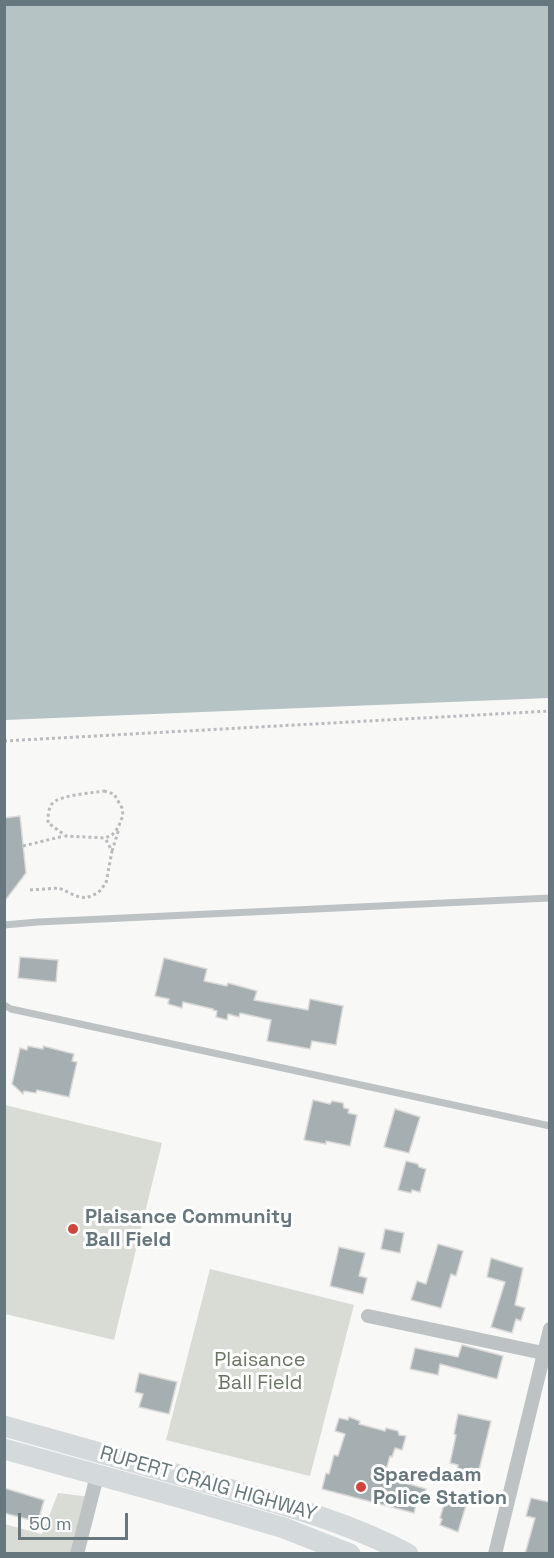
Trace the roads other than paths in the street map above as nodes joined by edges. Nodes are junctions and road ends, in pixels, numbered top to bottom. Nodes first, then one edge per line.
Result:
1 (549, 898) edge
2 (4, 925) edge
3 (4, 1005) edge
4 (549, 1126) edge
5 (368, 1316) dead end
6 (549, 1329) edge
7 (543, 1353) junction
8 (4, 1426) edge
9 (4, 1449) edge
10 (97, 1476) junction
11 (77, 1554) edge
12 (350, 1554) edge
13 (408, 1554) edge
14 (495, 1554) edge

1 - 2 lane
3 - 4 lane
5 - 7 street
6 - 7 street
7 - 14 street
8 - 13 main road, RUPERT CRAIG HIGHWAY
9 - 10 main road, RUPERT CRAIG HIGHWAY
10 - 11 street
10 - 12 main road, RUPERT CRAIG HIGHWAY

